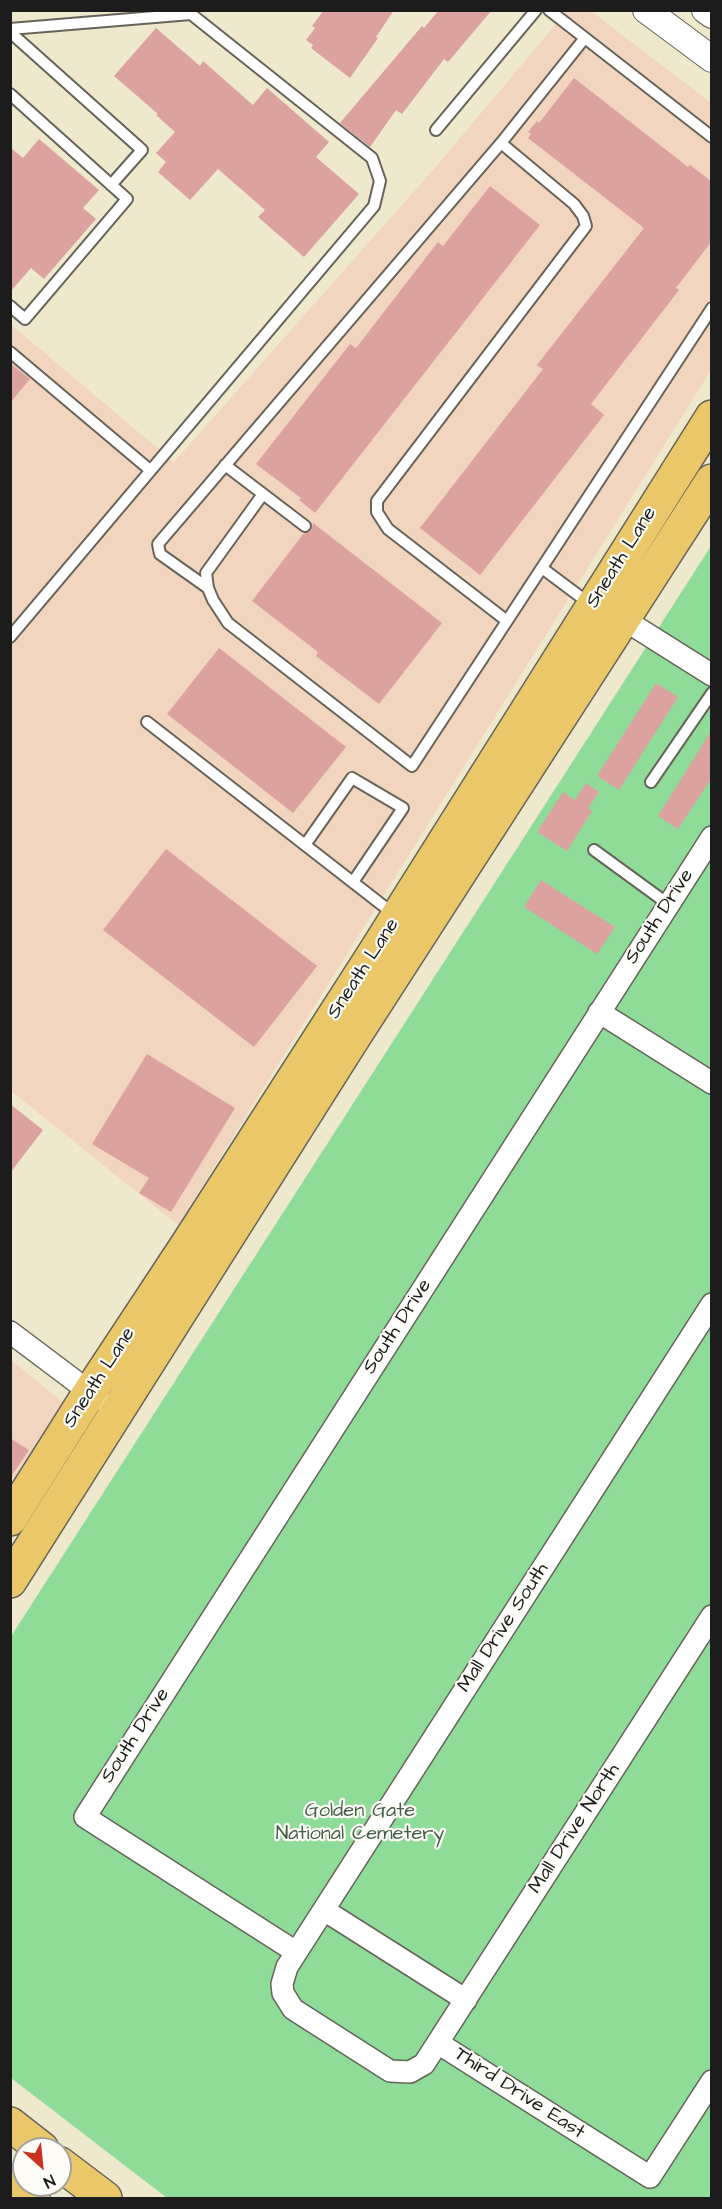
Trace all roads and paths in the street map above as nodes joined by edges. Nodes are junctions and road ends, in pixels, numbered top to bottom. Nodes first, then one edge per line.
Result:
1 (536, 10) edge
2 (549, 10) edge
3 (646, 10) edge
4 (705, 10) edge
5 (711, 15) edge
6 (10, 30) edge
7 (584, 39) junction
8 (711, 59) edge
9 (10, 94) edge
10 (436, 130) dead end
11 (711, 137) edge
12 (501, 143) junction
13 (111, 185) junction
14 (10, 306) edge
15 (711, 308) edge
16 (10, 352) edge
17 (711, 417) edge
18 (225, 465) junction
19 (150, 470) junction
20 (711, 481) edge
21 (263, 494) junction
22 (305, 526) dead end
23 (542, 568) junction
24 (208, 588) junction
25 (607, 612) junction
26 (507, 621) junction
27 (10, 637) edge
28 (711, 675) edge
29 (711, 693) edge
30 (147, 722) dead end
31 (651, 782) dead end
32 (711, 837) edge
33 (305, 845) junction
34 (594, 850) dead end
35 (353, 882) junction
36 (668, 904) junction
37 (397, 917) junction
38 (599, 1012) junction
39 (711, 1083) edge
40 (711, 1304) edge
41 (10, 1332) edge
42 (90, 1392) junction
43 (116, 1412) junction
44 (10, 1519) edge
45 (10, 1581) edge
46 (711, 1616) edge
47 (324, 1910) junction
48 (296, 1952) junction
49 (466, 2000) junction
50 (438, 2043) junction
51 (711, 2081) edge
52 (10, 2124) edge
53 (27, 2137) edge
54 (72, 2173) edge
55 (10, 2181) edge
56 (33, 2199) edge
57 (105, 2199) edge

1 - 10 lane
2 - 7 lane
3 - 8 street
4 - 5 street
6 - 13 lane
6 - 19 lane
7 - 11 lane
7 - 12 lane
9 - 13 lane
12 - 18 lane
12 - 26 lane
13 - 14 lane
15 - 23 lane
16 - 19 lane
17 - 25 main road, Sneath Lane
18 - 21 lane
18 - 24 lane
19 - 27 lane
20 - 25 main road, Sneath Lane
21 - 22 lane
21 - 24 lane
23 - 25 lane
23 - 26 lane
24 - 26 lane
25 - 28 street
25 - 37 main road, Sneath Lane
25 - 43 main road, Sneath Lane
29 - 31 lane
30 - 33 lane
32 - 36 street, South Drive
33 - 35 lane
33 - 35 lane
34 - 36 lane
35 - 37 lane
36 - 38 street, South Drive
37 - 42 main road, Sneath Lane
38 - 39 street
38 - 48 street, South Drive
40 - 47 street, Mall Drive South
41 - 42 street
42 - 43 street
42 - 44 main road, Sneath Lane
43 - 45 main road, Sneath Lane
46 - 49 street, Mall Drive North
47 - 48 street, Mall Drive South
47 - 49 street
48 - 50 street, Third Drive East
49 - 50 street, Mall Drive North
50 - 51 street, Third Drive East
52 - 53 main road
54 - 57 main road
55 - 56 main road

